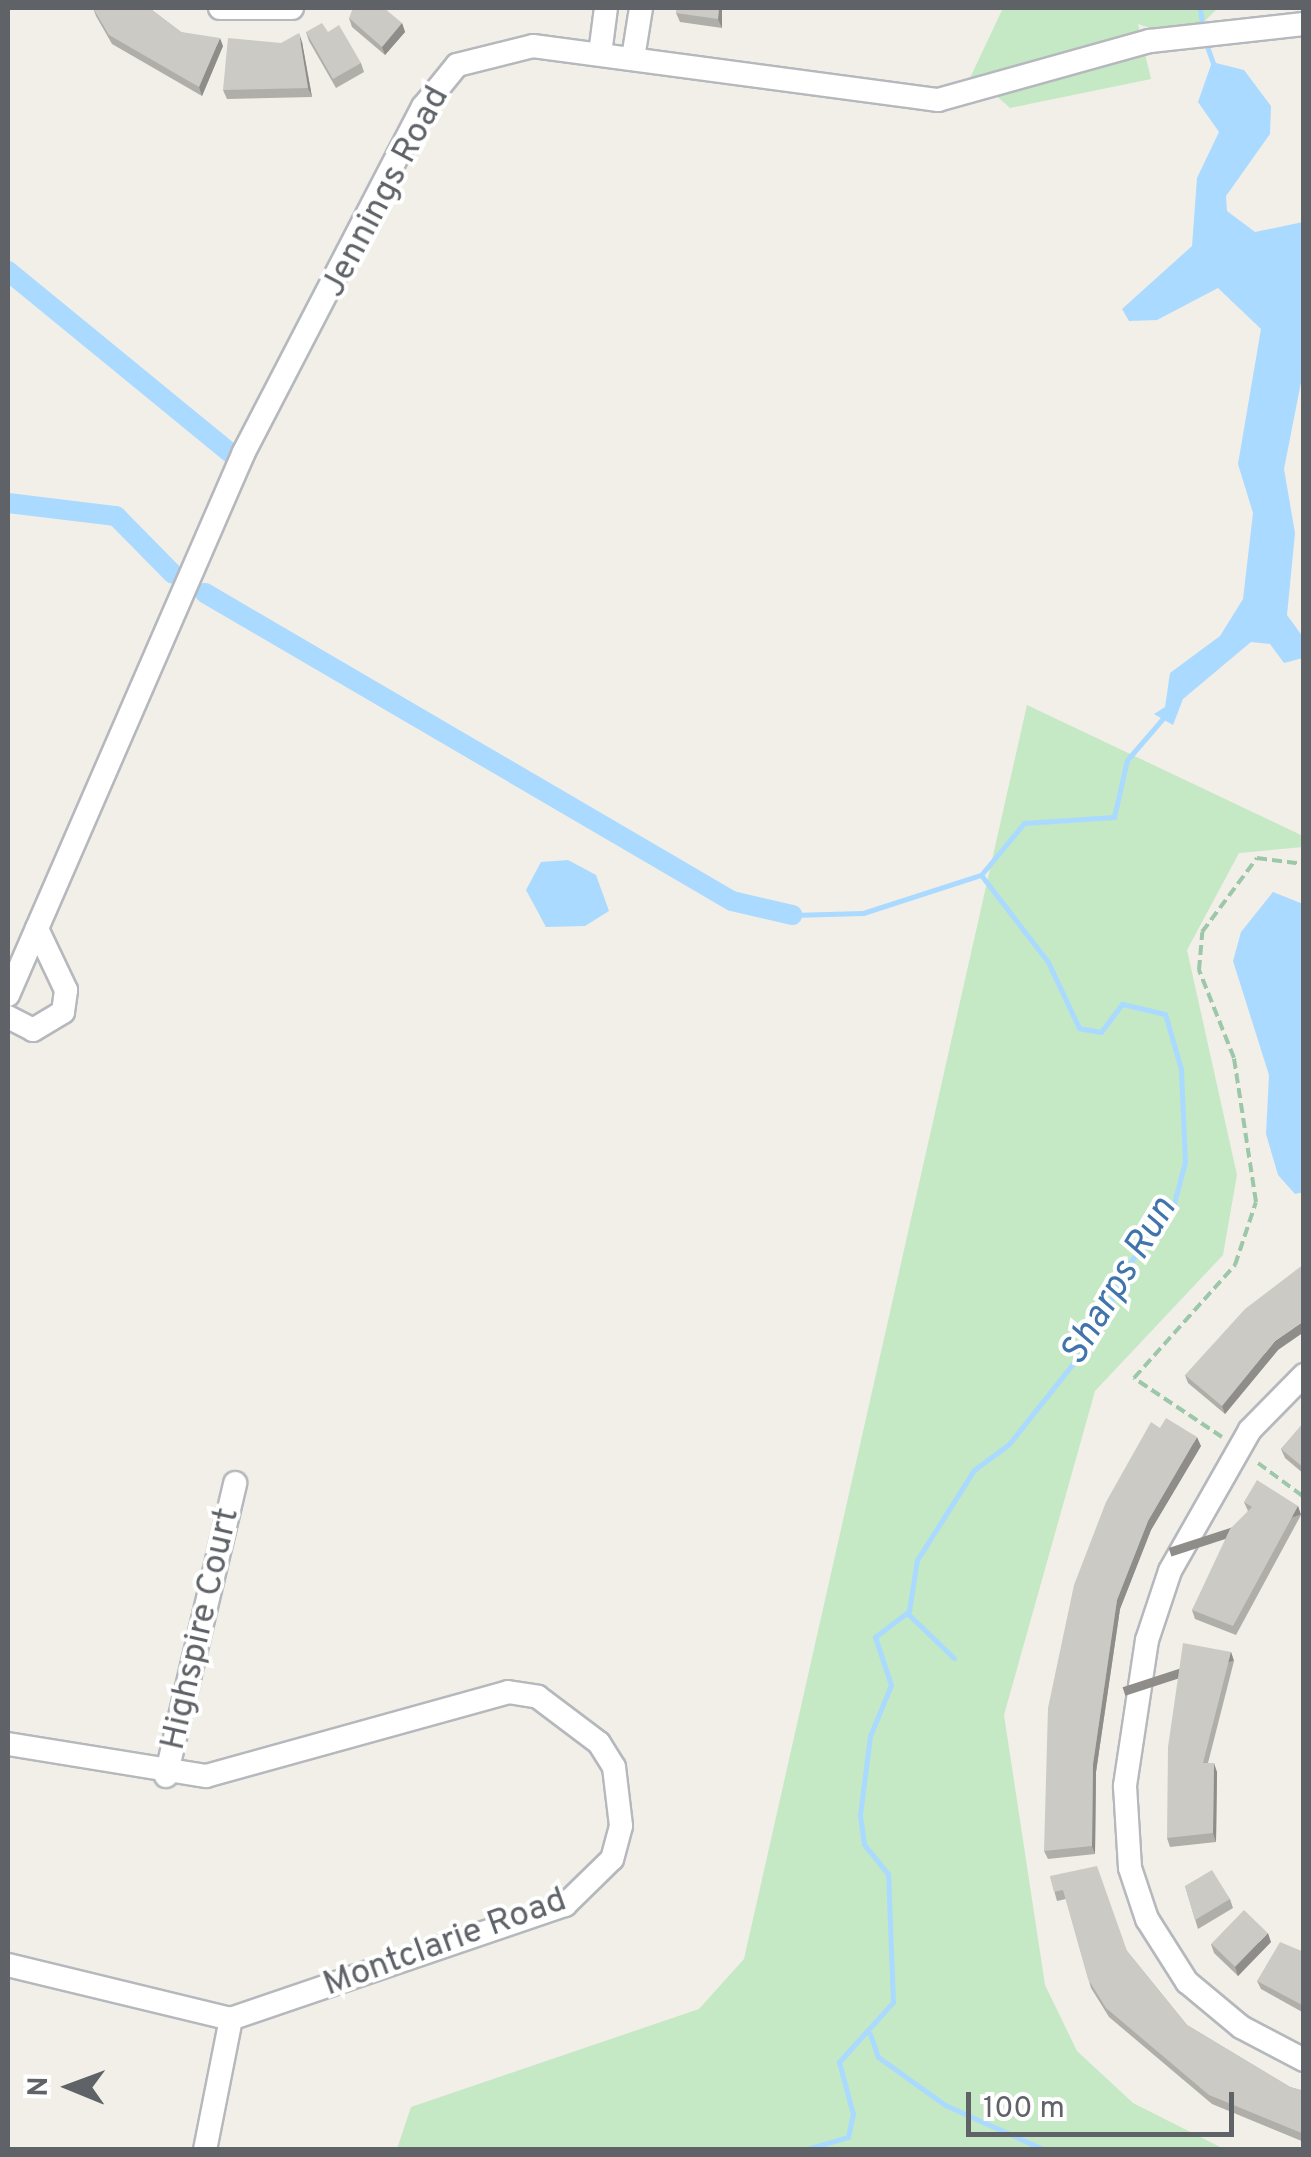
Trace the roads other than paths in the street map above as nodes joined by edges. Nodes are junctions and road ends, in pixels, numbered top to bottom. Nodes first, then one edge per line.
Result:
1 (220, 8) edge
2 (292, 8) edge
3 (606, 8) edge
4 (641, 8) edge
5 (1304, 24) edge
6 (600, 54) junction
7 (634, 58) junction
8 (37, 928) junction
9 (8, 996) edge
10 (8, 1016) edge
11 (1304, 1375) edge
12 (236, 1483) dead end
13 (8, 1744) edge
14 (166, 1776) junction
15 (8, 1965) edge
16 (231, 2019) junction
17 (1304, 2060) edge
18 (206, 2150) edge

1 - 2 street
3 - 6 street
4 - 7 street
5 - 7 street, Jennings Road
6 - 7 street, Jennings Road
6 - 8 street, Jennings Road
8 - 9 street, Jennings Road
8 - 10 street
11 - 17 street
12 - 14 street, Highspire Court
13 - 14 street, Montclarie Road
14 - 16 street, Montclarie Road
15 - 16 street
16 - 18 street

